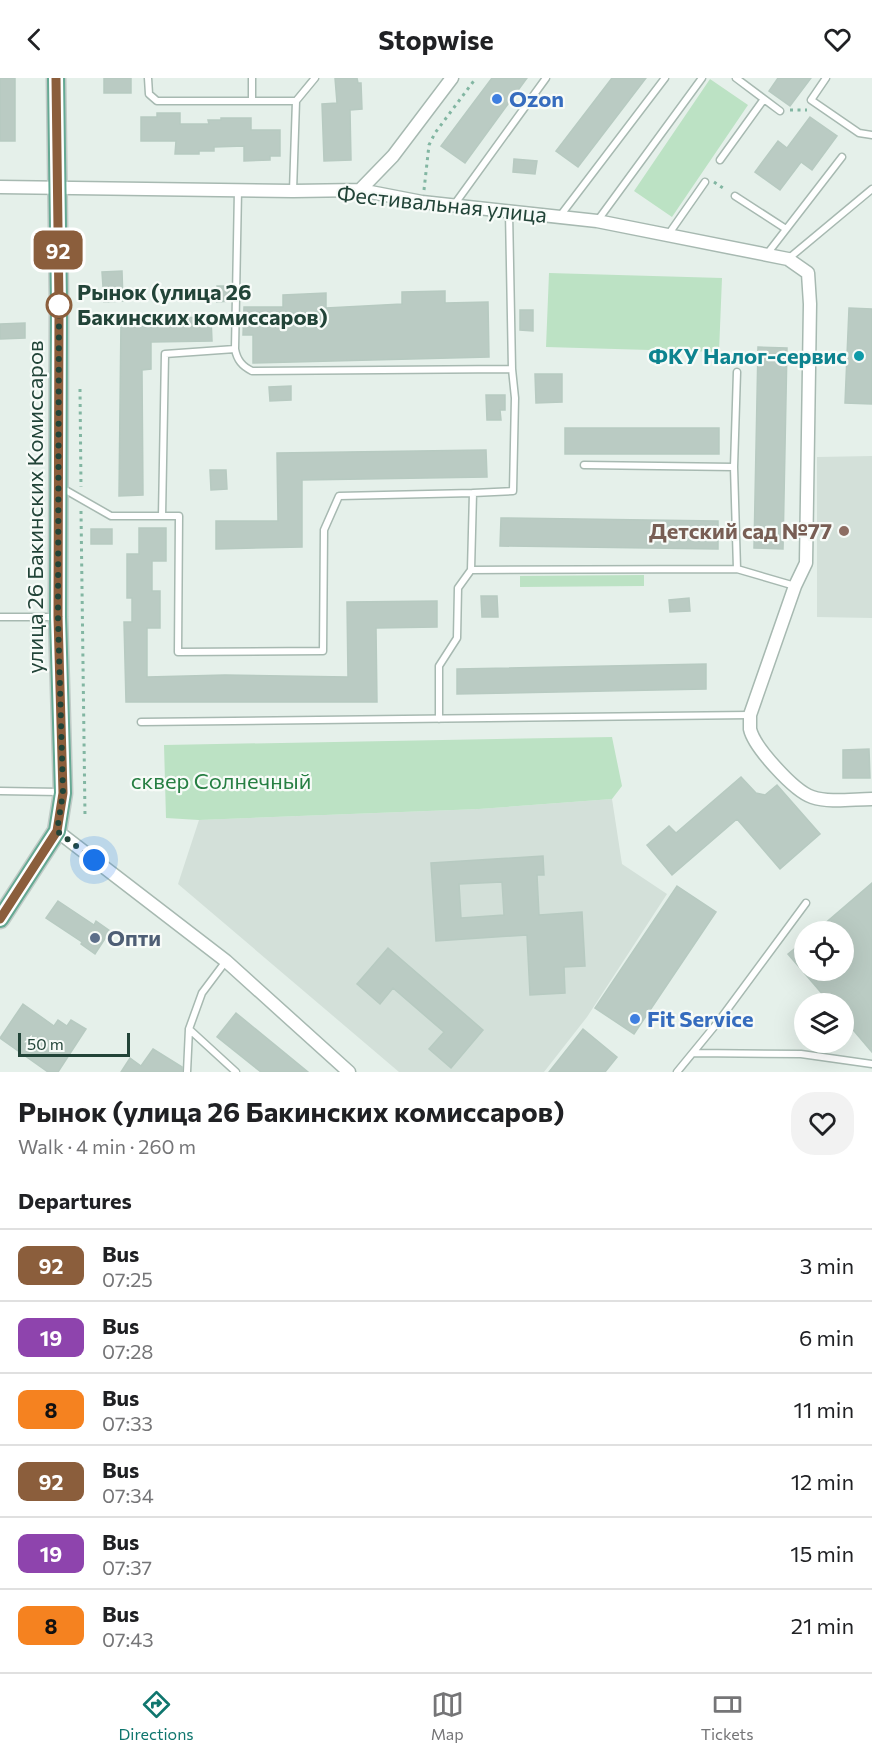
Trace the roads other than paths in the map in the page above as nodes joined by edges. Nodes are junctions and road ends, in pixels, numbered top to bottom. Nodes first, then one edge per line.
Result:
1 (56, 78) edge
2 (148, 78) edge
3 (252, 78) edge
4 (315, 78) edge
5 (452, 78) edge
6 (546, 78) edge
7 (665, 78) edge
8 (702, 78) edge
9 (736, 78) edge
10 (826, 78) edge
11 (764, 99) junction
12 (296, 100) junction
13 (252, 101) junction
14 (780, 111) road end
15 (872, 135) edge
16 (842, 157) dead end
17 (720, 160) dead end
18 (705, 182) road end
19 (57, 187) junction
20 (0, 188) edge
21 (872, 189) edge
22 (238, 190) junction
23 (360, 190) junction
24 (293, 191) junction
25 (735, 196) road end
26 (454, 206) junction
27 (508, 212) junction
28 (560, 217) junction
29 (597, 221) junction
30 (786, 229) junction
31 (668, 235) junction
32 (767, 254) junction
33 (788, 259) junction
34 (235, 349) junction
35 (512, 369) junction
36 (737, 372) dead end
37 (584, 465) dead end
38 (734, 467) junction
39 (58, 486) junction
40 (473, 493) junction
41 (162, 516) junction
42 (737, 569) junction
43 (471, 570) junction
44 (795, 586) junction
45 (0, 617) edge
46 (58, 617) junction
47 (750, 715) junction
48 (439, 719) junction
49 (141, 722) dead end
50 (0, 791) edge
51 (63, 793) junction
52 (872, 799) edge
53 (57, 831) junction
54 (806, 903) dead end
55 (0, 919) edge
56 (226, 961) junction
57 (189, 1029) junction
58 (694, 1053) junction
59 (872, 1064) edge
60 (187, 1072) edge
61 (236, 1072) edge
62 (349, 1072) edge
63 (677, 1072) edge

1 - 19 main road, улица 26 Бакинских Комиссаров
2 - 13 lane
3 - 13 lane
4 - 12 lane
5 - 23 street
6 - 26 lane
7 - 28 lane
8 - 29 lane
9 - 11 lane
10 - 15 lane
11 - 14 lane
11 - 17 lane
12 - 13 lane
12 - 24 lane
16 - 30 lane
18 - 31 lane
19 - 20 street, Фестивальная улица
19 - 22 street, Фестивальная улица
19 - 39 main road, улица 26 Бакинских Комиссаров
21 - 33 lane
22 - 24 street, Фестивальная улица
22 - 34 lane
23 - 24 street, Фестивальная улица
23 - 26 street, Фестивальная улица
25 - 30 lane
26 - 27 street, Фестивальная улица
27 - 28 street, Фестивальная улица
27 - 35 lane
28 - 29 street, Фестивальная улица
29 - 31 street, Фестивальная улица
30 - 32 lane
31 - 32 street, Фестивальная улица
32 - 33 street, Фестивальная улица
33 - 44 street
34 - 35 lane
34 - 41 lane
35 - 40 lane
36 - 38 lane
37 - 38 lane
38 - 42 lane
39 - 41 lane
39 - 46 main road, улица 26 Бакинских Комиссаров
40 - 41 lane
40 - 43 lane
42 - 43 lane
42 - 44 lane
43 - 48 lane
44 - 47 street
45 - 46 lane
46 - 51 main road, улица 26 Бакинских Комиссаров
47 - 48 lane
47 - 52 street
48 - 49 lane
50 - 51 lane
51 - 53 main road, улица 26 Бакинских Комиссаров
53 - 55 main road, улица 26 Бакинских Комиссаров
53 - 56 street
54 - 58 lane
56 - 57 lane
56 - 62 street
57 - 60 lane
57 - 61 lane
58 - 59 lane
58 - 63 lane

